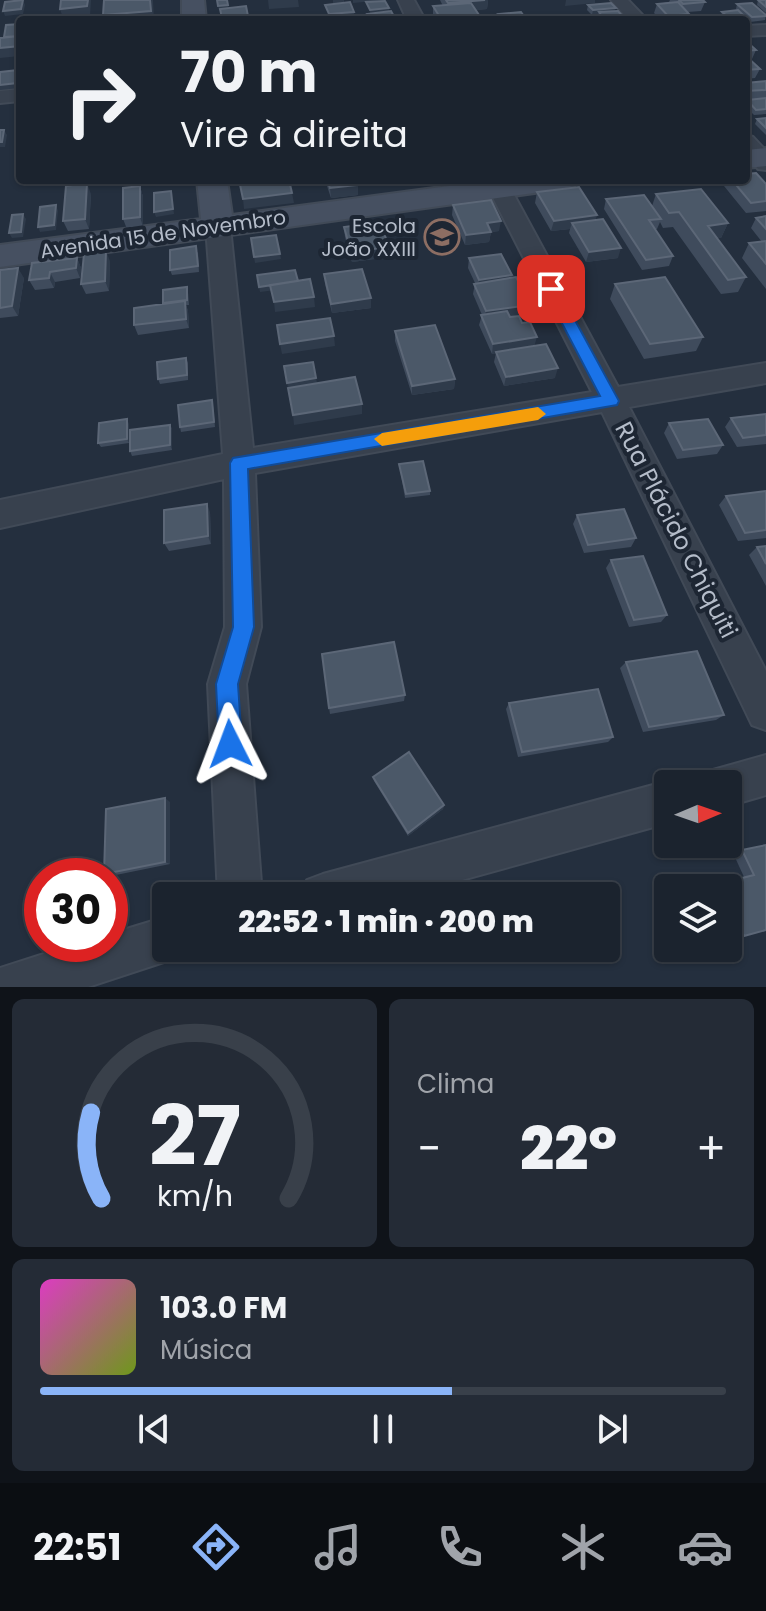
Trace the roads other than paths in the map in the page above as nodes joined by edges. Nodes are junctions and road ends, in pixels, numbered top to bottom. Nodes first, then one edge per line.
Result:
1 (619, 0) edge
2 (634, 16) edge
3 (213, 184) edge
4 (497, 184) edge
5 (218, 227) junction
6 (0, 256) edge
7 (766, 373) edge
8 (611, 401) junction
9 (239, 463) junction
10 (0, 514) edge
11 (766, 711) edge
12 (766, 775) edge
13 (742, 781) edge
14 (654, 806) edge
15 (239, 882) edge
16 (374, 882) edge
17 (152, 944) edge
18 (11, 987) edge

1 - 2 street
3 - 5 main road
4 - 5 main road, Avenida 15 de Novembro
4 - 8 street, Rua Plácido Chiquiti
5 - 6 main road, Avenida 15 de Novembro
5 - 9 street
7 - 8 street
8 - 9 street
8 - 11 street, Rua Plácido Chiquiti
9 - 10 street
9 - 15 street
12 - 13 street
14 - 16 street
17 - 18 street

